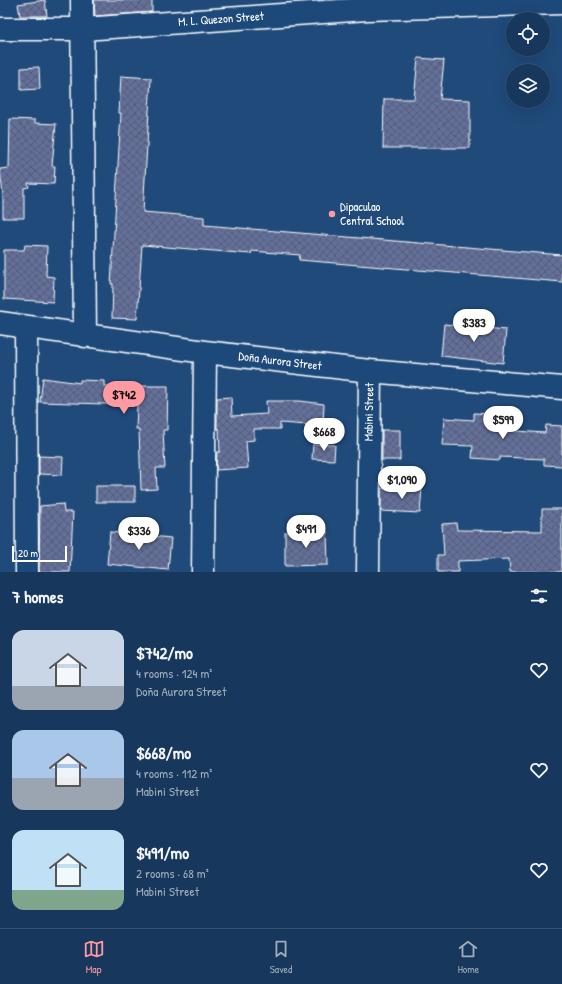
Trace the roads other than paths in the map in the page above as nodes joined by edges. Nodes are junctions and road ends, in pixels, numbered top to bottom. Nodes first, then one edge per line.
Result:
1 (82, 0) edge
2 (562, 3) edge
3 (366, 4) edge
4 (0, 29) edge
5 (83, 29) junction
6 (0, 323) edge
7 (26, 327) junction
8 (84, 336) junction
9 (205, 352) junction
10 (370, 372) junction
11 (562, 388) edge
12 (27, 572) edge
13 (203, 572) edge
14 (368, 572) edge

1 - 5 street
2 - 3 street, M. L. Quezon Street
3 - 5 street, M. L. Quezon Street
4 - 5 street, M. L. Quezon Street
5 - 8 street
6 - 7 street, Doña Aurora Street
7 - 8 street, Doña Aurora Street
7 - 12 street
8 - 9 street, Doña Aurora Street
9 - 10 street, Doña Aurora Street
9 - 13 street
10 - 11 street, Doña Aurora Street
10 - 14 street, Mabini Street

